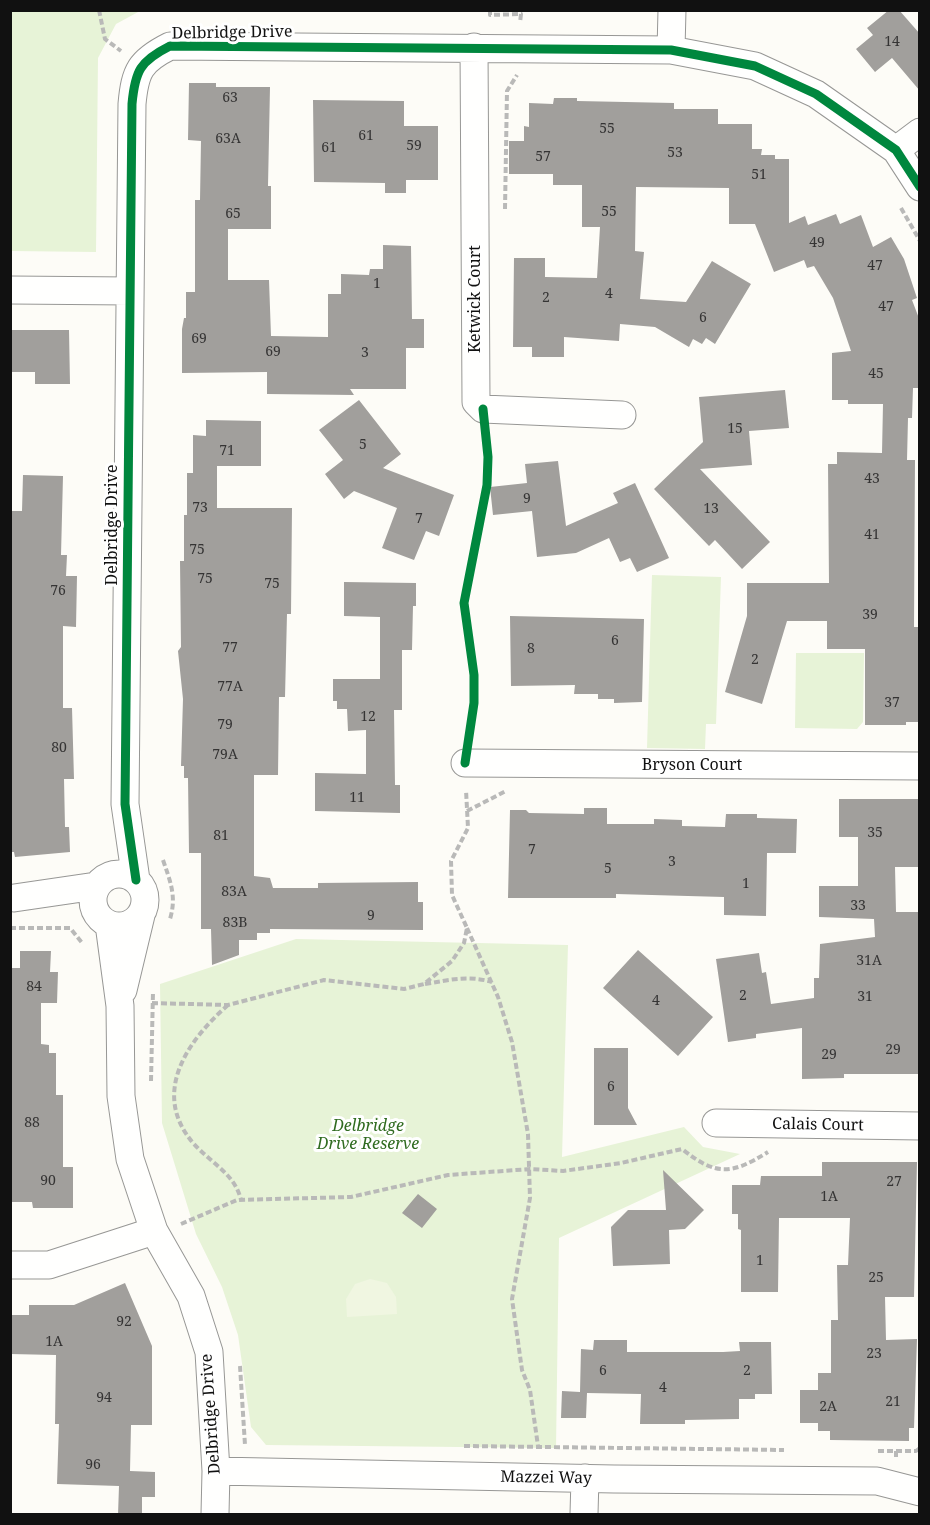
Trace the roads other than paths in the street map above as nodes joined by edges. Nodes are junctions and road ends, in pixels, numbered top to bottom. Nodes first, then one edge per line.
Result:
1 (672, 10) edge
2 (474, 47) junction
3 (671, 50) junction
4 (920, 132) edge
5 (896, 150) junction
6 (915, 180) edge
7 (10, 290) edge
8 (130, 291) junction
9 (622, 415) dead end
10 (465, 763) road end
11 (920, 766) edge
12 (109, 894) junction
13 (12, 898) edge
14 (141, 915) junction
15 (120, 1006) junction
16 (716, 1123) dead end
17 (920, 1126) edge
18 (154, 1231) junction
19 (10, 1265) edge
20 (216, 1471) junction
21 (920, 1472) edge
22 (585, 1478) junction
23 (877, 1481) junction
24 (920, 1492) edge
25 (215, 1515) edge
26 (584, 1515) edge

1 - 3 street
2 - 3 street, Delbridge Drive
2 - 8 street, Delbridge Drive
2 - 9 street, Ketwick Court
3 - 5 street, Delbridge Drive
4 - 5 street
5 - 6 street, Delbridge Drive
7 - 8 street
8 - 12 street, Delbridge Drive
10 - 11 street, Bryson Court
12 - 13 street
12 - 14 street
12 - 14 street, Delbridge Drive
12 - 15 street, Delbridge Drive
14 - 15 street, Delbridge Drive
15 - 18 street, Delbridge Drive
16 - 17 street, Calais Court
18 - 19 street
18 - 20 street, Delbridge Drive
20 - 22 street, Mazzei Way
20 - 25 street, Delbridge Drive
21 - 23 street, Mazzei Way
22 - 23 street, Mazzei Way
22 - 26 street
23 - 24 street, Mazzei Way

